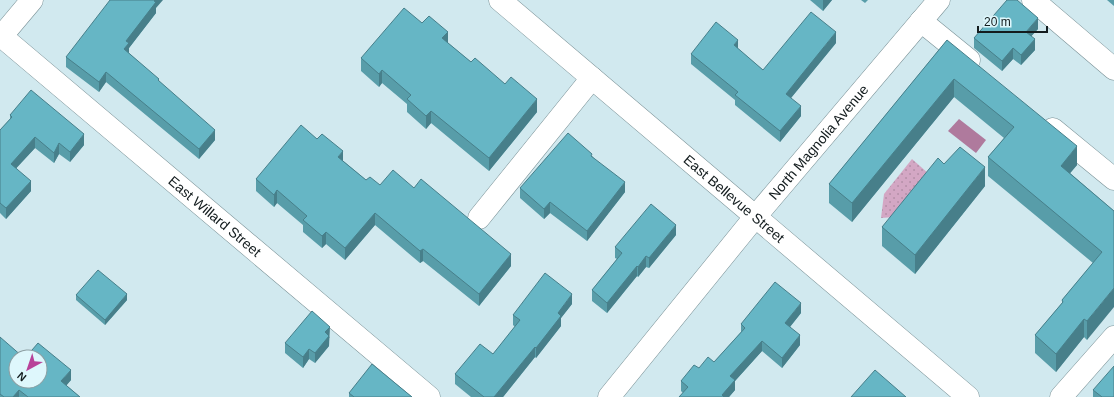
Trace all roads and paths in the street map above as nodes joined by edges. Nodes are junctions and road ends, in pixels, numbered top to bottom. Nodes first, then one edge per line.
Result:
1 (32, 0) edge
2 (500, 0) edge
3 (939, 0) edge
4 (1033, 0) edge
5 (921, 21) junction
6 (0, 36) edge
7 (1114, 69) edge
8 (982, 71) edge
9 (592, 78) junction
10 (1038, 116) edge
11 (1114, 179) edge
12 (755, 217) junction
13 (479, 218) dead end
14 (1114, 337) edge
15 (429, 397) edge
16 (609, 397) edge
17 (968, 397) edge
18 (1061, 397) edge

1 - 6 street
2 - 9 street, East Bellevue Street
3 - 5 street, North Magnolia Avenue
4 - 7 street
5 - 8 street
5 - 12 street, North Magnolia Avenue
6 - 15 street, East Willard Street
9 - 12 street, East Bellevue Street
9 - 13 street
10 - 11 street
12 - 16 street, North Magnolia Avenue
12 - 17 street, East Bellevue Street
14 - 18 street

